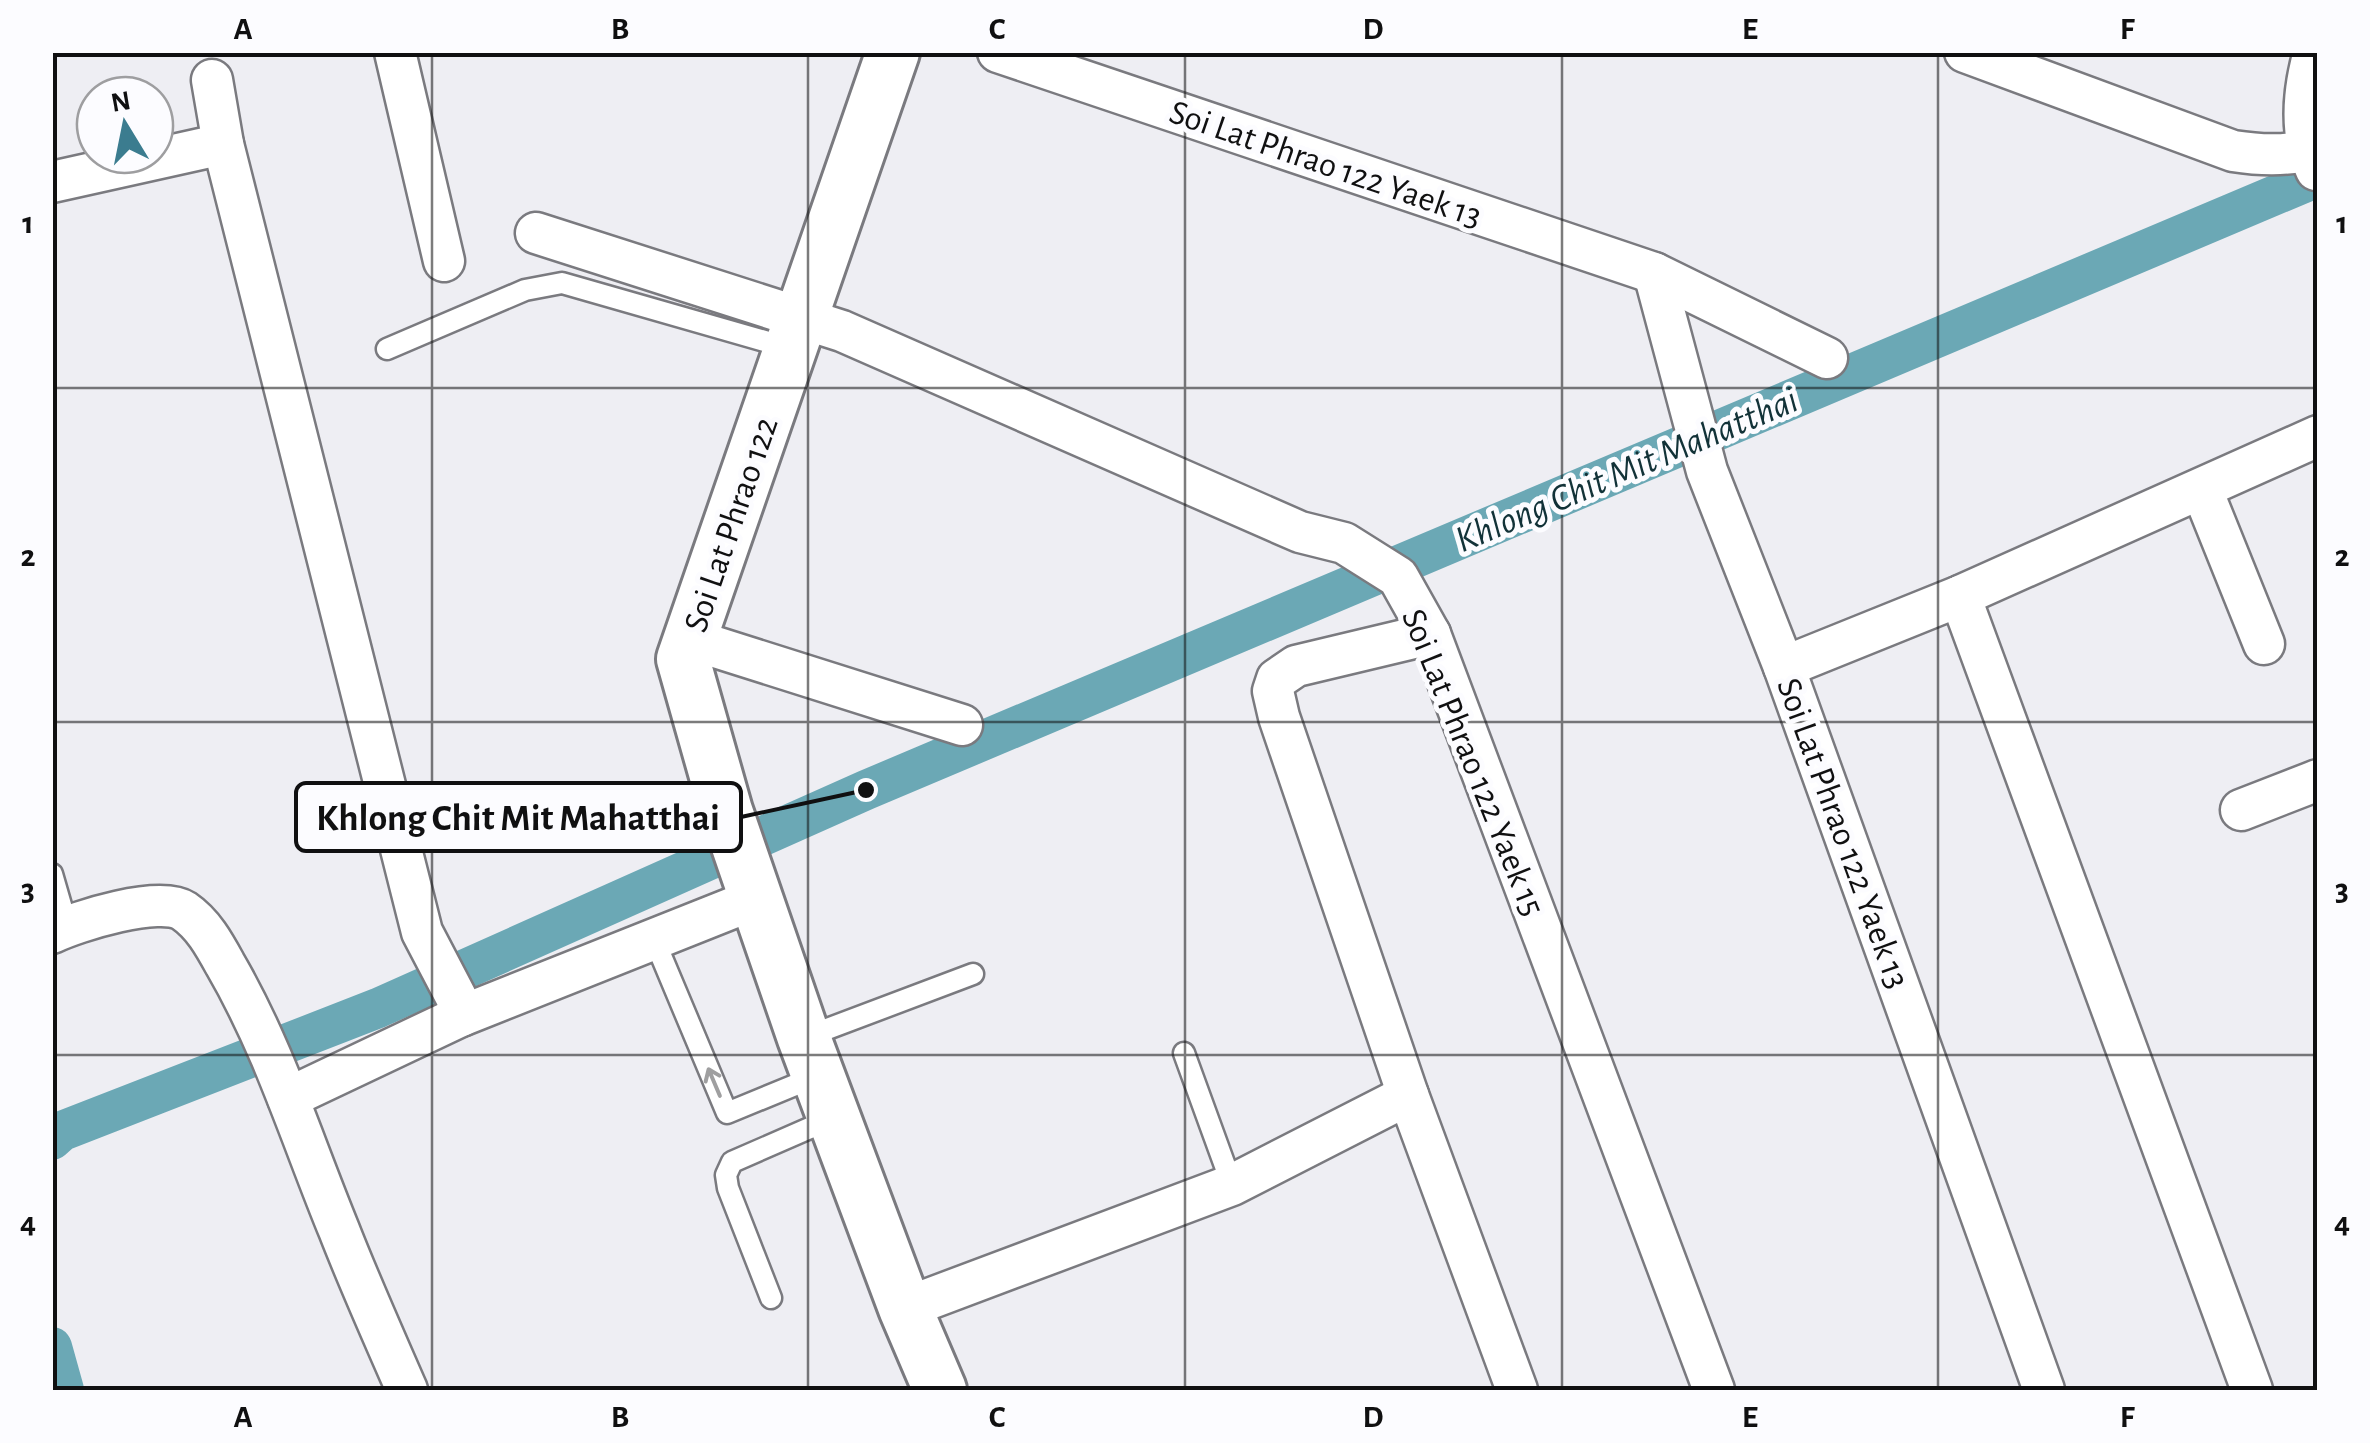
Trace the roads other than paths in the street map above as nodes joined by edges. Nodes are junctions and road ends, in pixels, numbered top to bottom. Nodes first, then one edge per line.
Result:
1 (396, 52) edge
2 (893, 52) edge
3 (998, 52) edge
4 (1965, 52) edge
5 (2314, 52) edge
6 (212, 80) dead end
7 (223, 144) junction
8 (2314, 157) edge
9 (52, 182) edge
10 (536, 233) dead end
11 (444, 261) dead end
12 (1654, 273) junction
13 (796, 333) junction
14 (387, 349) dead end
15 (1827, 358) dead end
16 (2318, 436) edge
17 (2202, 490) junction
18 (1960, 596) junction
19 (1430, 634) junction
20 (690, 639) junction
21 (2264, 644) dead end
22 (1784, 667) junction
23 (962, 725) dead end
24 (2318, 780) edge
25 (2241, 810) dead end
26 (742, 856) junction
27 (52, 874) edge
28 (60, 929) edge
29 (654, 939) junction
30 (973, 974) dead end
31 (458, 1006) junction
32 (1184, 1052) dead end
33 (819, 1077) junction
34 (282, 1082) junction
35 (1408, 1095) junction
36 (1232, 1185) junction
37 (771, 1298) dead end
38 (905, 1308) junction
39 (407, 1390) edge
40 (940, 1390) edge
41 (1517, 1390) edge
42 (1714, 1390) edge
43 (2044, 1390) edge
44 (2252, 1390) edge

1 - 11 street
2 - 13 street, Soi Lat Phrao 122
3 - 12 street, Soi Lat Phrao 122 Yaek 13
4 - 8 street
5 - 8 street
6 - 7 street
7 - 9 street
7 - 31 street
10 - 13 street, Soi Lat Phrao 122 Yaek 15
12 - 15 street, Soi Lat Phrao 122 Yaek 13
12 - 22 street, Soi Lat Phrao 122 Yaek 13
13 - 14 lane
13 - 19 street, Soi Lat Phrao 122 Yaek 15
13 - 20 street, Soi Lat Phrao 122
16 - 17 street
17 - 18 street
17 - 21 street
18 - 22 street
18 - 44 street
19 - 35 street
19 - 42 street, Soi Lat Phrao 122 Yaek 15
20 - 23 street
20 - 26 street, Soi Lat Phrao 122
22 - 43 street, Soi Lat Phrao 122 Yaek 13
24 - 25 street
26 - 29 street
26 - 33 street, Soi Lat Phrao 122
27 - 28 lane
28 - 34 street
29 - 31 street
33 -> 29 lane
30 - 33 lane
31 - 34 street
32 - 36 lane
33 - 37 lane
33 - 38 street, Soi Lat Phrao 122
34 - 39 street
35 - 36 street
35 - 41 street
36 - 38 street
38 - 40 street, Soi Lat Phrao 122

